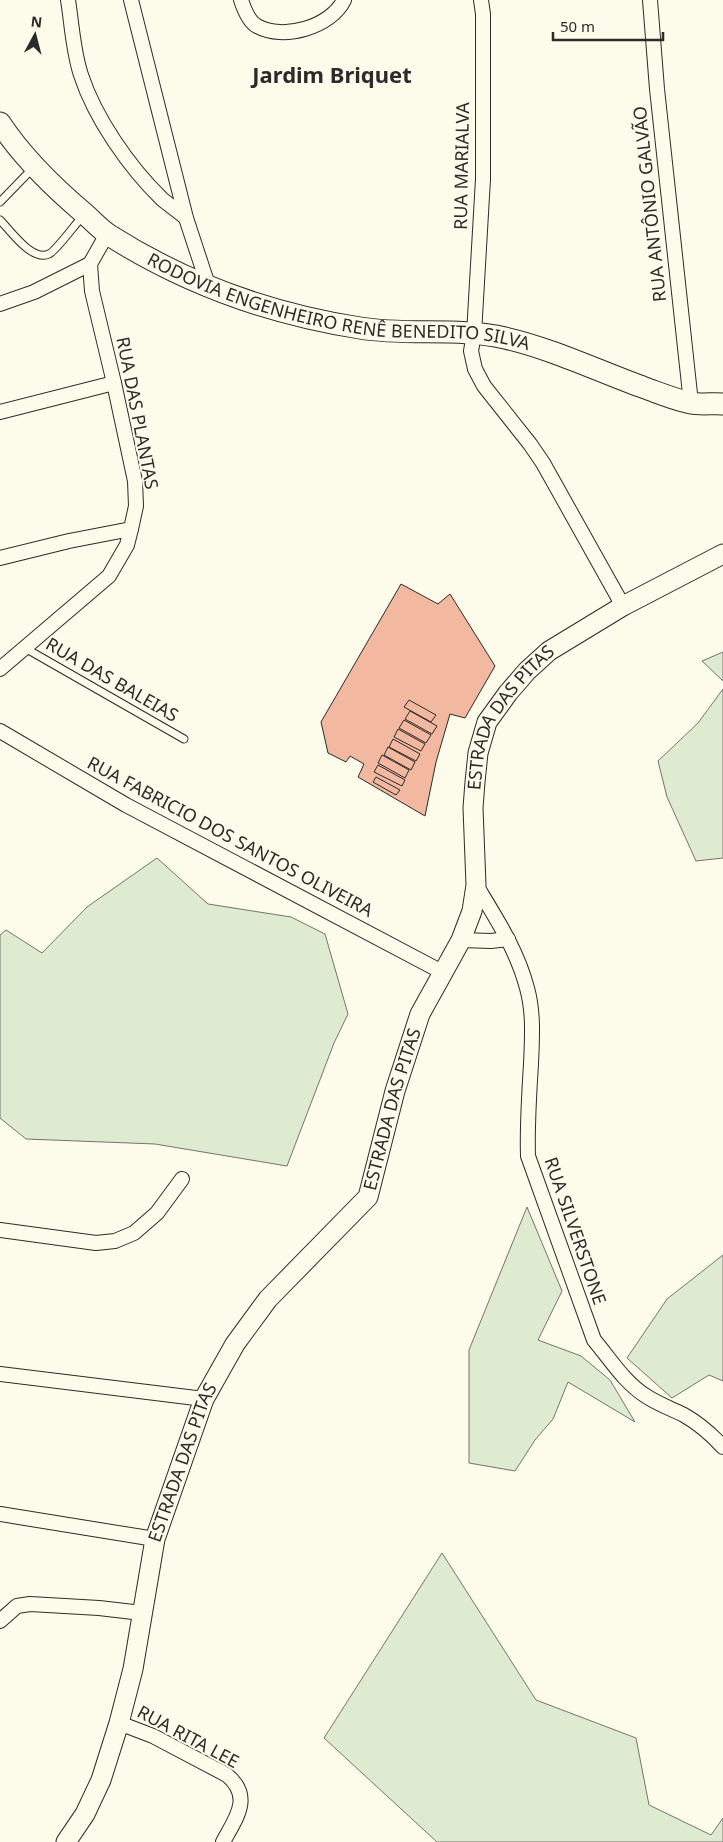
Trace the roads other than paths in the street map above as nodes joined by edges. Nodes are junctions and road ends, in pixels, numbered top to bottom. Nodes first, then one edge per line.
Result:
1 (68, 0) edge
2 (131, 0) edge
3 (241, 0) edge
4 (344, 0) edge
5 (481, 0) edge
6 (650, 0) edge
7 (0, 123) edge
8 (35, 166) junction
9 (0, 202) edge
10 (85, 214) junction
11 (186, 218) junction
12 (0, 220) edge
13 (107, 234) junction
14 (90, 264) junction
15 (209, 288) junction
16 (0, 304) edge
17 (474, 334) junction
18 (114, 382) junction
19 (691, 403) junction
20 (723, 404) edge
21 (0, 412) edge
22 (131, 529) junction
23 (723, 554) edge
24 (0, 558) edge
25 (623, 606) junction
26 (26, 648) junction
27 (0, 669) edge
28 (0, 731) edge
29 (184, 739) dead end
30 (476, 885) junction
31 (508, 939) junction
32 (461, 940) junction
33 (444, 973) junction
34 (182, 1179) dead end
35 (0, 1230) edge
36 (0, 1374) edge
37 (204, 1399) junction
38 (723, 1447) edge
39 (0, 1514) edge
40 (155, 1539) junction
41 (142, 1613) junction
42 (0, 1622) edge
43 (119, 1723) junction
44 (66, 1842) edge
45 (223, 1842) edge

1 - 11 street
2 - 11 street
3 - 4 street
5 - 17 street, RUA MARIALVA
6 - 19 street, RUA ANTÔNIO GALVÃO
7 - 8 main road, RODOVIA ENGENHEIRO RENÊ BENEDITO SILVA
8 - 9 lane
8 - 10 main road, RODOVIA ENGENHEIRO RENÊ BENEDITO SILVA
10 - 12 lane
10 - 13 main road, RODOVIA ENGENHEIRO RENÊ BENEDITO SILVA
11 - 15 street
13 - 14 street
13 - 15 main road, RODOVIA ENGENHEIRO RENÊ BENEDITO SILVA
14 - 16 street
14 - 18 street, RUA DAS PLANTAS
15 - 17 main road, RODOVIA ENGENHEIRO RENÊ BENEDITO SILVA
17 - 19 main road, RODOVIA ENGENHEIRO RENÊ BENEDITO SILVA
17 - 25 street, RUA MARIALVA
18 - 21 street
18 - 22 street, RUA DAS PLANTAS
19 - 20 main road, RODOVIA ENGENHEIRO RENÊ BENEDITO SILVA
22 - 24 street
22 - 26 street, RUA DAS PLANTAS
23 - 25 street, ESTRADA DAS PITAS
25 - 30 street, ESTRADA DAS PITAS
26 - 27 street, RUA DAS PLANTAS
26 - 29 lane, RUA DAS BALEIAS
28 - 33 street, RUA FABRICIO DOS SANTOS OLIVEIRA
30 - 31 street, RUA SILVERSTONE
30 - 32 street, ESTRADA DAS PITAS
31 - 32 street
31 - 38 street, RUA SILVERSTONE
32 - 33 street, ESTRADA DAS PITAS
33 - 37 street, ESTRADA DAS PITAS
34 - 35 street
36 - 37 street
37 - 40 street, ESTRADA DAS PITAS
39 - 40 street
40 - 41 street, ESTRADA DAS PITAS
41 - 42 street
41 - 43 street, ESTRADA DAS PITAS
43 - 44 street, ESTRADA DAS PITAS
43 - 45 street, RUA RITA LEE

